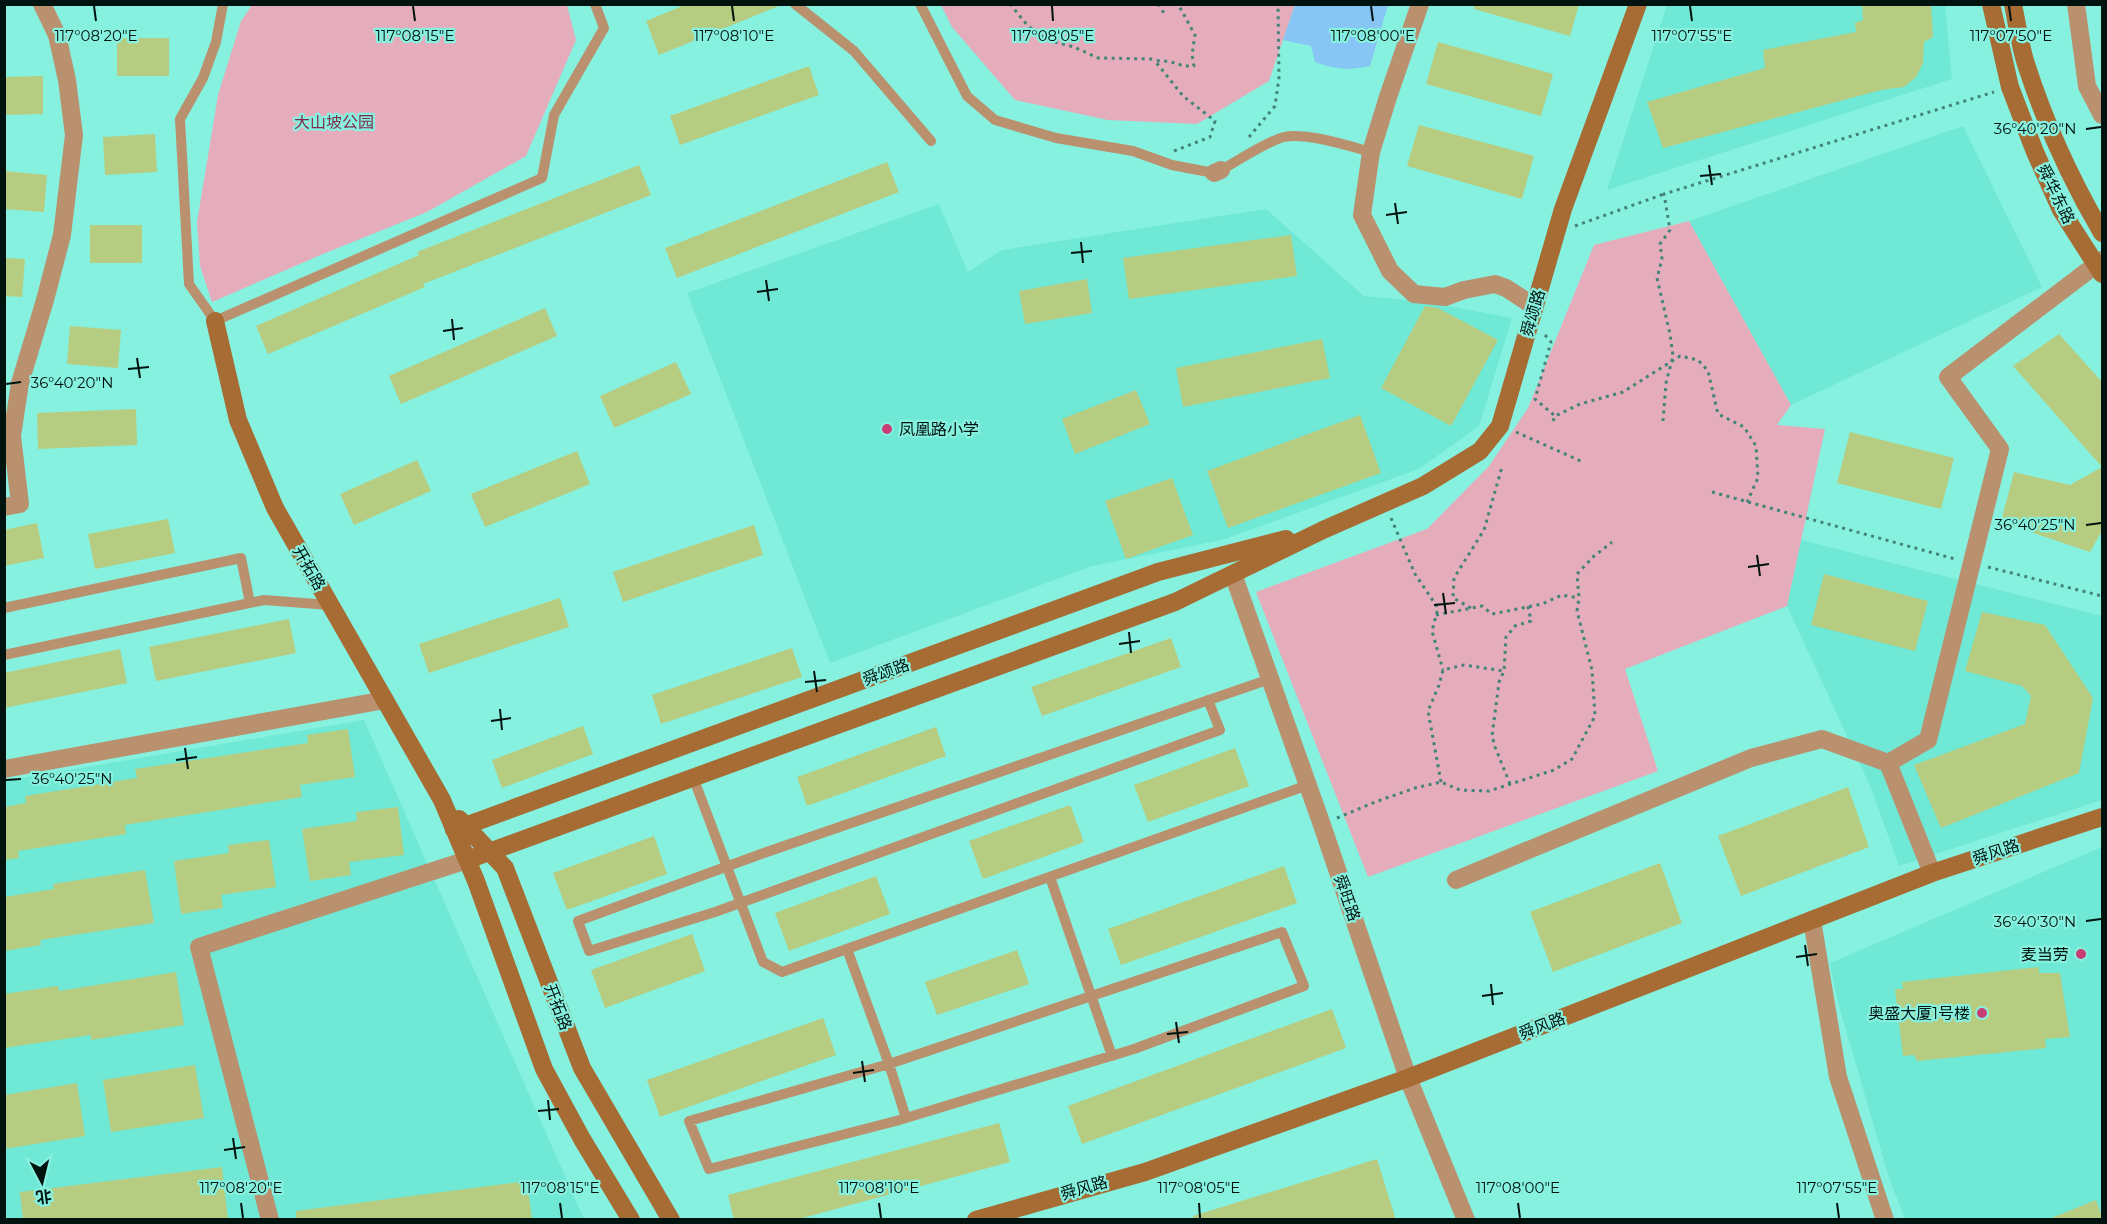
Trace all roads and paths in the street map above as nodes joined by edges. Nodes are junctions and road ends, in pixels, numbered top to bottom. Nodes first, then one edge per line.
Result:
1 (42, 4) edge
2 (223, 4) edge
3 (595, 4) edge
4 (795, 4) edge
5 (920, 4) edge
6 (1010, 4) edge
7 (1158, 4) edge
8 (1178, 4) edge
9 (1278, 4) edge
10 (1420, 4) edge
11 (1638, 4) edge
12 (1991, 4) edge
13 (2013, 4) edge
14 (2076, 4) edge
15 (1164, 13) dead end
16 (1168, 59) junction
17 (2010, 87) junction
18 (2103, 115) edge
19 (931, 141) dead end
20 (1244, 141) dead end
21 (1371, 152) junction
22 (1174, 166) junction
23 (1664, 194) junction
24 (1557, 232) junction
25 (2103, 233) edge
26 (2100, 266) edge
27 (1533, 314) junction
28 (215, 321) junction
29 (1671, 362) junction
30 (1555, 416) junction
31 (1553, 421) dead end
32 (1663, 421) dead end
33 (1500, 426) junction
34 (1583, 462) dead end
35 (1502, 467) dead end
36 (1712, 492) dead end
37 (1747, 502) junction
38 (1384, 503) junction
39 (4, 507) edge
40 (1323, 530) junction
41 (1612, 542) dead end
42 (1972, 563) junction
43 (1233, 574) junction
44 (2103, 596) edge
45 (1579, 598) junction
46 (250, 603) junction
47 (330, 605) junction
48 (1528, 606) junction
49 (4, 608) edge
50 (1471, 608) junction
51 (1436, 615) junction
52 (4, 655) edge
53 (1443, 670) junction
54 (1504, 671) junction
55 (1270, 679) junction
56 (385, 700) junction
57 (1208, 700) junction
58 (1888, 763) junction
59 (4, 769) edge
60 (693, 777) junction
61 (1441, 782) junction
62 (1510, 784) junction
63 (1308, 785) junction
64 (2103, 817) edge
65 (1323, 825) junction
66 (460, 828) junction
67 (489, 852) junction
68 (467, 860) junction
69 (727, 867) junction
70 (1932, 873) junction
71 (1050, 877) junction
72 (1456, 880) dead end
73 (740, 903) junction
74 (1812, 920) junction
75 (847, 949) junction
76 (1091, 996) junction
77 (1112, 1056) junction
78 (889, 1064) junction
79 (1408, 1078) junction
80 (906, 1118) junction
81 (270, 1220) edge
82 (631, 1220) edge
83 (671, 1220) edge
84 (976, 1220) edge
85 (1466, 1220) edge
86 (1885, 1220) edge

1 - 39 street
2 - 28 lane
3 - 28 lane
4 - 19 lane
5 - 22 lane
6 - 16 path
7 - 15 path
8 - 16 path
9 - 20 path
10 - 21 street
11 - 24 main road, 舜颂路
12 - 17 main road, 舜华东路
13 - 25 main road, 舜华东路
14 - 18 street
16 - 22 path
17 - 23 path
17 - 26 main road, 舜华东路
21 - 22 lane
21 - 27 street
23 - 24 path
23 - 29 path
24 - 27 main road, 舜颂路
26 - 42 street
27 - 30 path
27 - 33 main road, 舜颂路
28 - 47 main road, 开拓路
29 - 30 path
29 - 32 path
29 - 37 path
30 - 31 path
33 - 34 path
33 - 38 main road, 舜颂路
35 - 50 path
36 - 37 path
37 - 42 path
38 - 40 main road, 舜颂路
38 - 51 path
40 - 43 main road, 舜颂路
40 - 66 main road, 舜颂路
41 - 45 path
42 - 44 path
42 - 58 street
43 - 55 street, 舜旺路
43 - 60 main road, 舜颂路
45 - 48 path
45 - 62 path
46 - 47 lane
46 - 49 lane
46 - 52 lane
47 - 56 main road, 开拓路
48 - 50 path
48 - 54 path
50 - 51 path
51 - 53 path
53 - 54 path
53 - 61 path
54 - 62 path
55 - 57 lane
55 - 63 street, 舜旺路
56 - 59 street
56 - 66 main road, 开拓路
57 - 69 lane
57 - 73 lane
58 - 70 street
58 - 72 street
60 - 67 main road, 舜颂路
60 - 69 lane
61 - 62 path
61 - 65 path
63 - 65 street, 舜旺路
63 - 71 lane
64 - 70 main road, 舜风路
65 - 79 street, 舜旺路
66 - 67 main road, 开拓路
66 - 68 main road, 开拓路
67 - 68 main road, 舜颂路
67 - 83 main road, 开拓路
68 - 81 street
68 - 82 main road, 开拓路
69 - 73 lane
69 - 73 lane
70 - 74 main road, 舜风路
71 - 75 lane
71 - 76 lane
73 - 75 lane
74 - 79 main road, 舜风路
74 - 86 street
75 - 78 lane
76 - 77 lane
76 - 77 lane
76 - 78 lane
77 - 80 lane
78 - 80 lane
78 - 80 lane
79 - 84 main road, 舜风路
79 - 85 street, 舜旺路

